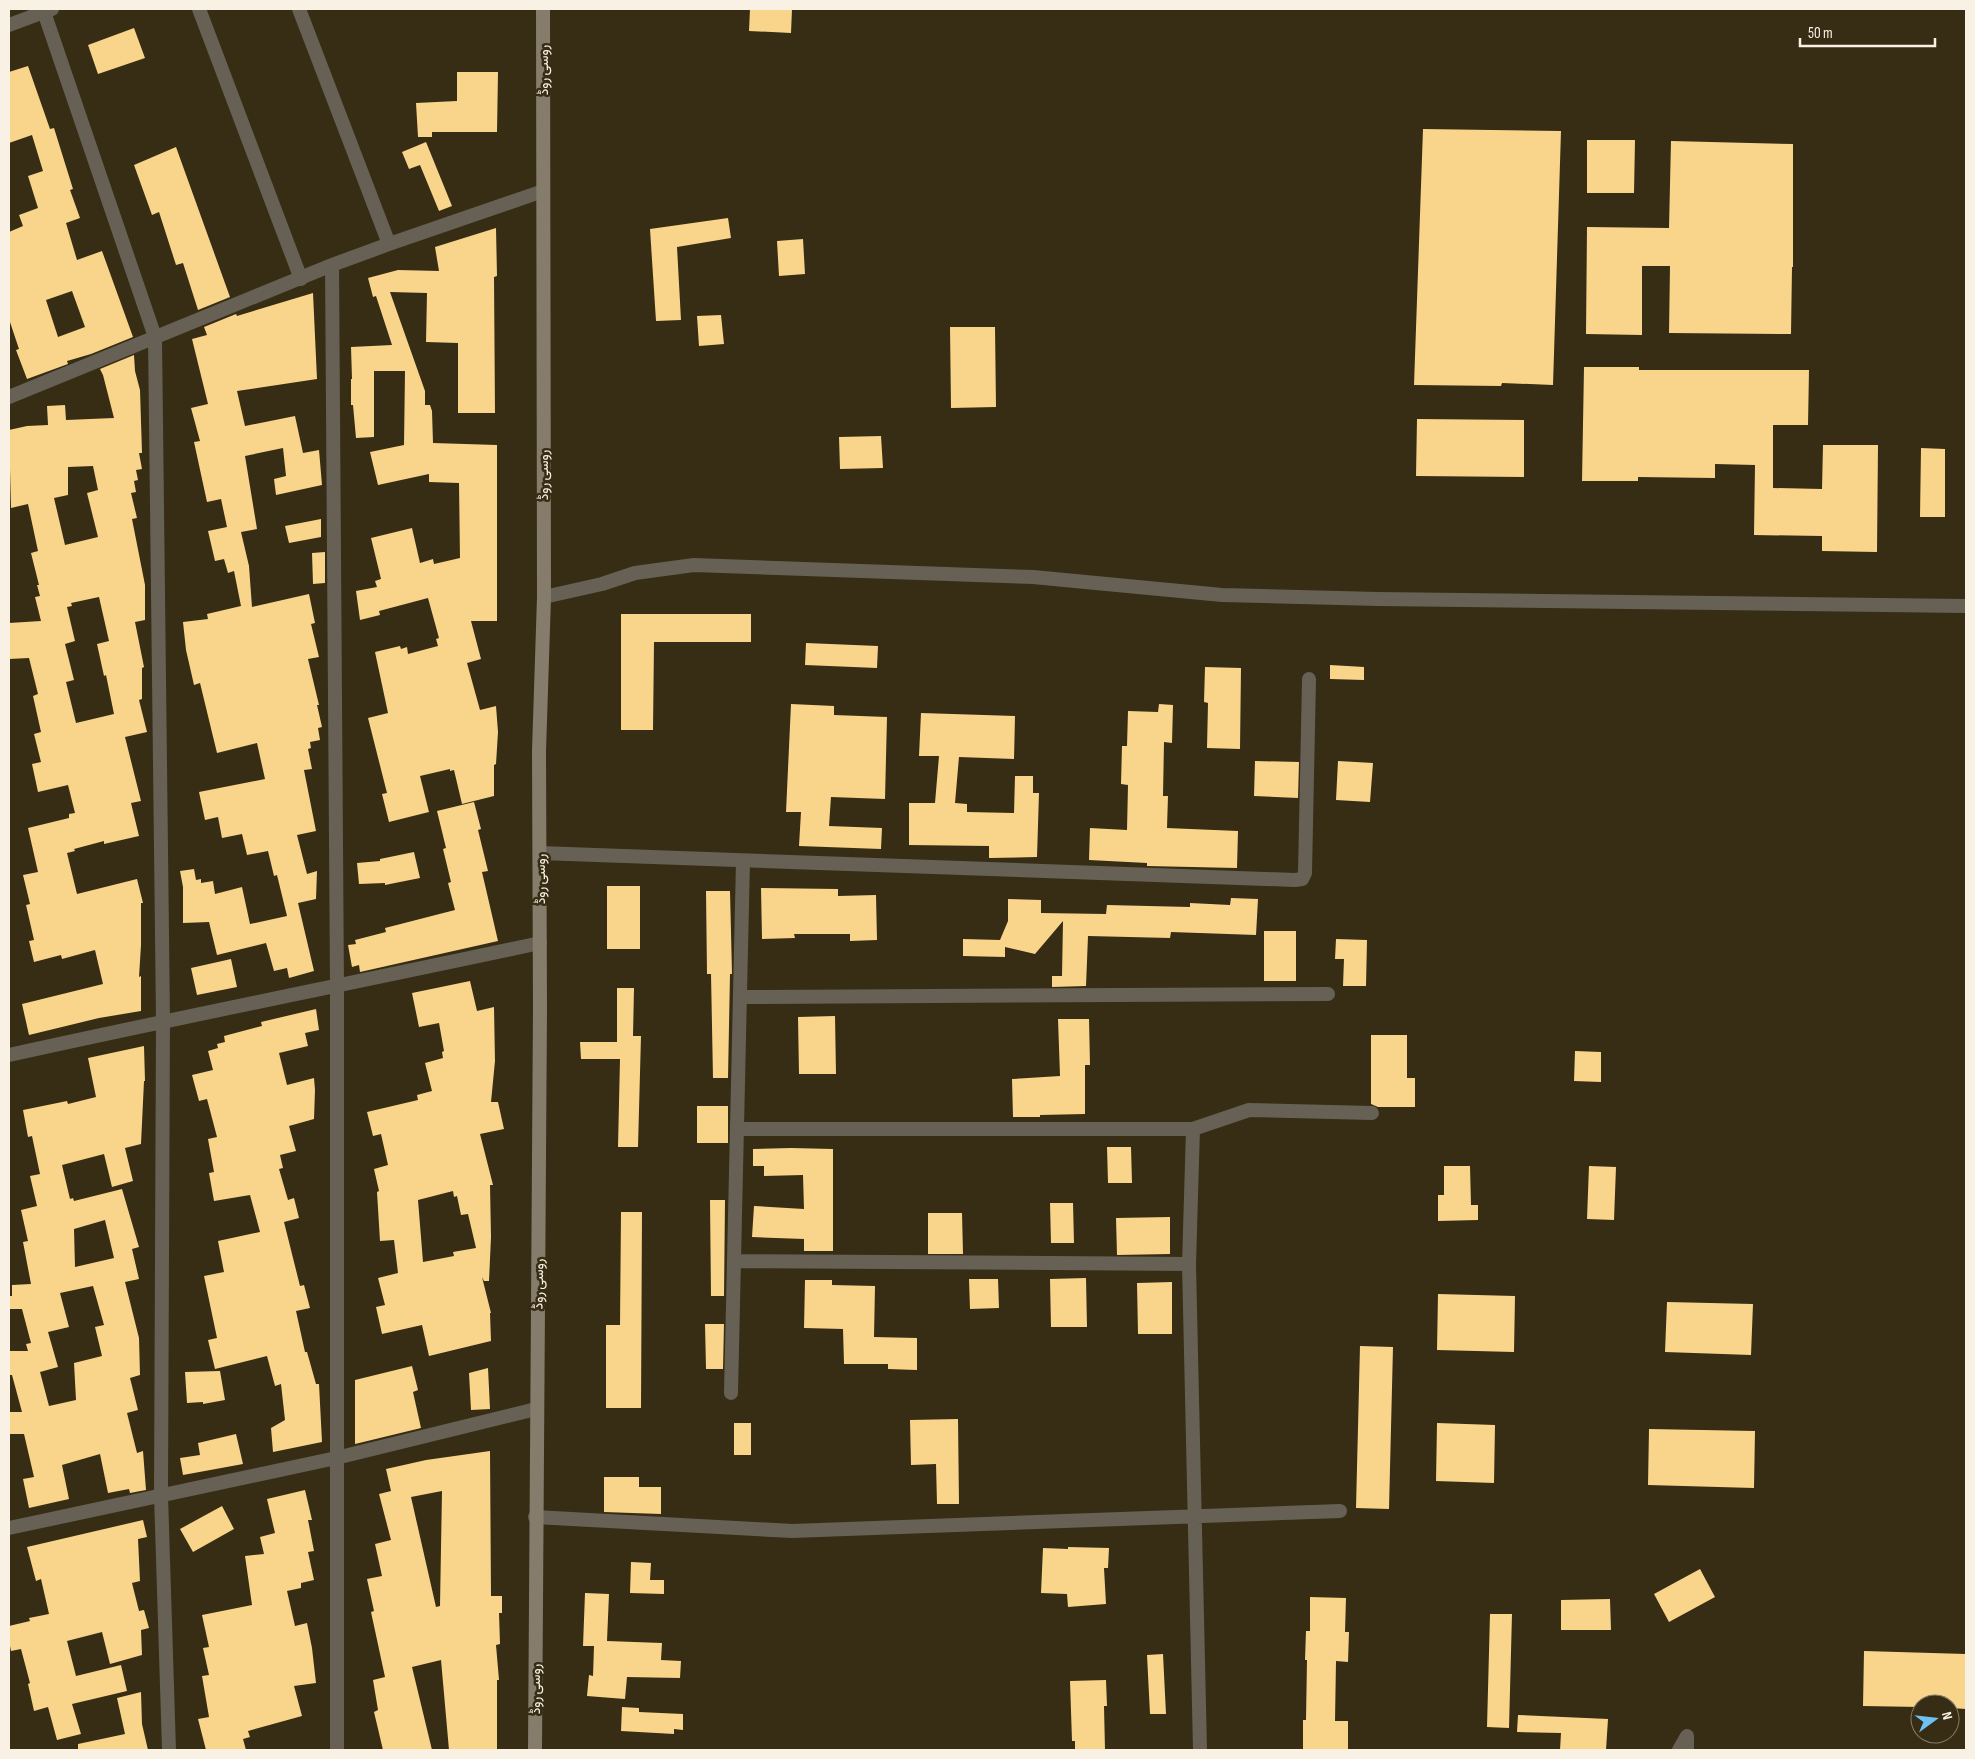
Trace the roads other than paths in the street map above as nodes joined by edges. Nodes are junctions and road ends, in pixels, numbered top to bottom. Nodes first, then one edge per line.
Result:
1 (199, 9) edge
2 (299, 9) edge
3 (543, 9) edge
4 (46, 10) edge
5 (9, 25) edge
6 (543, 191) junction
7 (389, 244) junction
8 (332, 265) junction
9 (301, 279) junction
10 (155, 337) junction
11 (9, 398) edge
12 (544, 597) junction
13 (1966, 606) edge
14 (1309, 679) dead end
15 (540, 853) junction
16 (743, 861) junction
17 (540, 943) junction
18 (337, 986) junction
19 (1328, 994) dead end
20 (740, 997) junction
21 (163, 1020) junction
22 (9, 1055) edge
23 (1372, 1113) dead end
24 (737, 1128) junction
25 (1193, 1129) junction
26 (734, 1261) junction
27 (1189, 1264) junction
28 (731, 1393) dead end
29 (536, 1409) junction
30 (336, 1458) junction
31 (162, 1496) junction
32 (1340, 1511) dead end
33 (535, 1517) junction
34 (1194, 1517) junction
35 (9, 1528) edge
36 (169, 1750) edge
37 (338, 1750) edge
38 (535, 1750) edge
39 (1200, 1750) edge
40 (1680, 1750) edge
41 (1688, 1750) edge

1 - 9 street
2 - 7 street
3 - 6 main road, روسی روڈ
4 - 5 street
4 - 10 street
6 - 7 street
6 - 12 main road, روسی روڈ
7 - 8 street
8 - 9 street
8 - 18 street
9 - 10 street
10 - 11 street
10 - 21 street
12 - 13 street
12 - 15 main road, روسی روڈ
14 - 16 street
15 - 16 street
15 - 17 main road, روسی روڈ
16 - 20 street
17 - 18 street
17 - 29 main road, روسی روڈ
18 - 21 street
18 - 30 street
19 - 20 street
20 - 24 street
21 - 22 street
21 - 31 street
23 - 25 street
24 - 25 street
24 - 26 street
25 - 27 street
26 - 27 street
26 - 28 street
27 - 34 street
29 - 30 street
29 - 33 main road, روسی روڈ
30 - 31 street
30 - 37 street
31 - 35 street
31 - 36 street
32 - 34 street
33 - 34 street
33 - 38 main road, روسی روڈ
34 - 39 street
40 - 41 street

